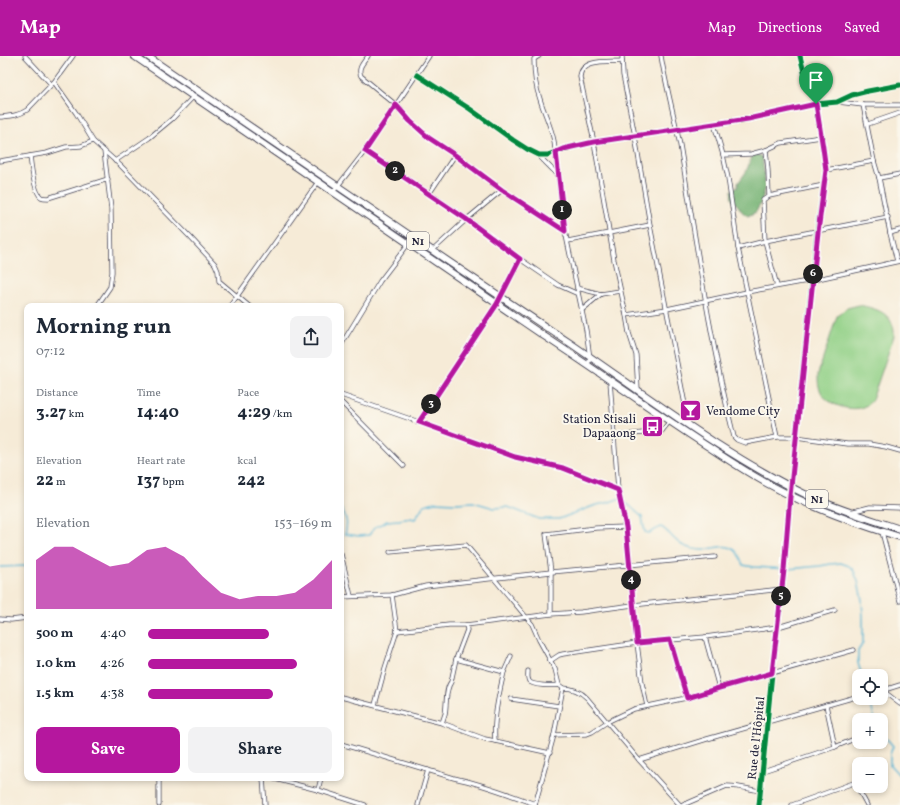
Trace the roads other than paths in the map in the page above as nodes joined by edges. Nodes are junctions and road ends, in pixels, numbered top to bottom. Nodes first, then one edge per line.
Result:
1 (25, 56) edge
2 (73, 56) edge
3 (134, 56) edge
4 (147, 56) edge
5 (368, 56) edge
6 (429, 56) edge
7 (539, 56) edge
8 (622, 56) edge
9 (661, 56) edge
10 (800, 56) edge
11 (622, 61) junction
12 (417, 75) junction
13 (53, 83) junction
14 (900, 85) edge
15 (194, 96) junction
16 (837, 102) junction
17 (816, 104) junction
18 (863, 104) junction
19 (396, 105) junction
20 (900, 105) edge
21 (900, 113) edge
22 (0, 117) edge
23 (714, 124) junction
24 (868, 124) junction
25 (676, 130) junction
26 (635, 136) junction
27 (821, 137) junction
28 (93, 140) junction
29 (594, 142) junction
30 (766, 150) junction
31 (104, 151) junction
32 (365, 151) junction
33 (556, 152) junction
34 (455, 155) junction
35 (538, 155) junction
36 (723, 155) junction
37 (30, 156) junction
38 (0, 161) edge
39 (115, 161) junction
40 (874, 161) junction
41 (826, 170) junction
42 (558, 174) junction
43 (900, 174) edge
44 (879, 178) junction
45 (108, 180) junction
46 (318, 182) junction
47 (824, 185) junction
48 (338, 187) junction
49 (502, 190) junction
50 (333, 192) junction
51 (429, 194) junction
52 (769, 196) junction
53 (888, 217) junction
54 (466, 219) junction
55 (650, 225) junction
56 (900, 230) edge
57 (565, 231) junction
58 (818, 232) junction
59 (609, 233) junction
60 (890, 233) junction
61 (568, 241) junction
62 (765, 241) junction
63 (409, 243) junction
64 (738, 248) junction
65 (432, 251) junction
66 (428, 257) junction
67 (520, 259) junction
68 (899, 261) edge
69 (812, 280) junction
70 (777, 286) junction
71 (577, 288) junction
72 (620, 291) junction
73 (747, 292) junction
74 (578, 294) junction
75 (601, 294) junction
76 (238, 296) junction
77 (501, 297) junction
78 (706, 301) junction
79 (99, 303) edge
80 (232, 303) edge
81 (246, 303) edge
82 (497, 304) junction
83 (667, 309) junction
84 (582, 310) junction
85 (626, 315) junction
86 (344, 340) edge
87 (590, 358) junction
88 (588, 365) junction
89 (610, 381) junction
90 (638, 390) junction
91 (344, 396) edge
92 (344, 405) edge
93 (419, 422) junction
94 (669, 422) junction
95 (690, 426) junction
96 (614, 436) junction
97 (778, 437) junction
98 (796, 437) junction
99 (900, 451) edge
100 (404, 466) dead end
101 (791, 487) junction
102 (618, 490) junction
103 (790, 496) junction
104 (900, 508) edge
105 (848, 512) junction
106 (626, 527) junction
107 (900, 529) edge
108 (882, 532) junction
109 (900, 537) edge
110 (390, 552) dead end
111 (715, 556) dead end
112 (629, 565) junction
113 (344, 569) edge
114 (551, 572) junction
115 (495, 579) junction
116 (782, 589) junction
117 (392, 595) junction
118 (351, 596) junction
119 (344, 597) edge
120 (900, 602) edge
121 (633, 605) junction
122 (835, 610) dead end
123 (552, 614) junction
124 (526, 617) junction
125 (24, 618) edge
126 (0, 619) edge
127 (466, 625) junction
128 (778, 627) junction
129 (397, 631) junction
130 (705, 637) junction
131 (670, 640) junction
132 (637, 643) junction
133 (854, 650) dead end
134 (511, 656) dead end
135 (456, 659) junction
136 (550, 661) junction
137 (528, 671) dead end
138 (504, 672) junction
139 (772, 673) junction
140 (900, 685) edge
141 (561, 687) junction
142 (719, 688) junction
143 (888, 688) edge
144 (888, 695) edge
145 (344, 698) edge
146 (687, 698) junction
147 (852, 698) edge
148 (511, 699) dead end
149 (900, 704) edge
150 (375, 705) junction
151 (826, 705) junction
152 (560, 706) junction
153 (647, 706) junction
154 (607, 722) junction
155 (768, 722) junction
156 (442, 723) junction
157 (554, 735) junction
158 (852, 740) edge
159 (495, 741) junction
160 (344, 745) edge
161 (835, 746) junction
162 (550, 753) junction
163 (639, 760) junction
164 (428, 770) junction
165 (763, 771) junction
166 (159, 781) edge
167 (263, 781) edge
168 (283, 781) edge
169 (320, 781) edge
170 (852, 784) edge
171 (318, 790) junction
172 (760, 791) junction
173 (862, 793) edge
174 (159, 805) edge
175 (265, 805) edge
176 (365, 805) edge
177 (418, 805) edge
178 (535, 805) edge
179 (682, 805) edge
180 (759, 805) edge
181 (792, 805) edge
182 (867, 805) edge

1 - 13 street
2 - 13 street
3 - 15 highway, N1
4 - 48 highway, N1
5 - 19 street
6 - 12 street
7 - 33 street
8 - 11 street
9 - 25 street
10 - 17 street, Rue de l'Hôpital
11 - 26 street
11 - 29 street
12 - 19 street
12 - 35 street
13 - 22 street
13 - 28 street
14 - 16 street
15 - 39 street
15 - 46 highway, N1
16 - 17 street
16 - 18 street
17 - 23 street
17 - 27 street, Rue de l'Hôpital
18 - 20 street
18 - 24 street
19 - 32 street
19 - 34 street
21 - 24 street
23 - 25 street
23 - 36 street
24 - 40 street
25 - 26 street
25 - 78 street
26 - 29 street
26 - 55 street
27 - 30 street
27 - 41 street, Rue de l'Hôpital
28 - 31 street
28 - 37 street
29 - 33 street
29 - 59 street
30 - 36 street
30 - 52 street
31 - 39 street
31 - 45 street
32 - 48 street
32 - 51 street
33 - 35 street
33 - 42 street
34 - 49 street
34 - 51 street
35 - 42 street
36 - 64 street
37 - 38 street
37 - 45 street
39 - 76 street
40 - 41 street
40 - 44 street
41 - 47 street, Rue de l'Hôpital
42 - 57 street
43 - 44 street
44 - 53 street
45 - 79 street
46 - 50 highway, N1
46 - 76 street
47 - 52 street
47 - 58 street, Rue de l'Hôpital
48 - 50 street
48 - 65 highway, N1
49 - 54 street
49 - 57 street
50 - 63 highway, N1
51 - 54 street
52 - 62 street
53 - 58 street
53 - 60 street
54 - 65 street
54 - 67 street
55 - 59 street
55 - 83 street
56 - 60 street
57 - 61 street
58 - 62 street
58 - 69 street, Rue de l'Hôpital
59 - 61 street
59 - 72 street
60 - 68 street
61 - 71 street
62 - 64 street
62 - 70 street
63 - 66 highway, N1
63 - 86 street
64 - 73 street
65 - 66 street
65 - 77 highway, N1
66 - 82 highway, N1
67 - 74 street
67 - 77 street
68 - 69 street
69 - 70 street
69 - 98 street, Rue de l'Hôpital
70 - 73 street
71 - 74 street
71 - 75 street
72 - 75 street
72 - 85 street
73 - 78 street
73 - 97 street
74 - 84 street
75 - 84 street
76 - 80 street
76 - 81 street
77 - 82 street
77 - 87 highway, N1
78 - 83 street
78 - 97 street
82 - 88 highway, N1
82 - 93 street
83 - 85 street
83 - 95 street
84 - 87 street
85 - 90 street
87 - 88 street
87 - 90 highway, N1
88 - 89 highway, N1
89 - 94 highway, N1
89 - 96 street
90 - 95 highway, N1
91 - 93 street
92 - 100 street
93 - 102 street
94 - 96 street
94 - 103 highway, N1
95 - 101 highway, N1
96 - 102 street
97 - 98 street
98 - 99 street
98 - 101 street, Rue de l'Hôpital
101 - 103 street, Rue de l'Hôpital
101 - 105 highway, N1
102 - 106 street
103 - 108 highway, N1
103 - 116 street, Rue de l'Hôpital
104 - 105 street
105 - 107 highway, N1
106 - 112 street
106 - 114 street
108 - 109 highway, N1
108 - 120 street
110 - 115 street
111 - 112 street
112 - 114 street
112 - 121 street
113 - 118 street
114 - 115 street
114 - 123 street
115 - 117 street
115 - 124 street
116 - 121 street
116 - 128 street, Rue de l'Hôpital
117 - 118 street
117 - 129 street
118 - 119 street
121 - 123 street
121 - 132 street
122 - 128 street
123 - 124 street
124 - 127 street
124 - 136 street
125 - 126 street
127 - 129 street
127 - 135 street
128 - 130 street
128 - 139 street, Rue de l'Hôpital
129 - 150 street
130 - 131 street
130 - 142 street
131 - 132 street
131 - 146 street
132 - 136 street
132 - 153 street
133 - 139 street
134 - 138 street
135 - 138 street
135 - 156 street
136 - 141 street
137 - 141 street
138 - 159 street
139 - 142 street
139 - 155 street, Rue de l'Hôpital
140 - 143 street
141 - 152 street
141 - 154 street
142 - 146 street
144 - 149 street
145 - 150 street
146 - 153 street
147 - 151 street
148 - 152 street
150 - 156 street
151 - 155 street
151 - 161 street
152 - 157 street
153 - 154 street
154 - 157 street
154 - 163 street
155 - 163 street
155 - 165 street, Rue de l'Hôpital
156 - 159 street
157 - 162 street
158 - 161 street
159 - 162 street
160 - 164 street
161 - 165 street
162 - 178 street
163 - 179 street
164 - 177 street
164 - 178 street
165 - 172 street, Rue de l'Hôpital
166 - 174 street
167 - 175 street
168 - 171 street
169 - 171 street
170 - 181 street
171 - 176 street
172 - 179 street
172 - 180 street, Rue de l'Hôpital
173 - 182 street

